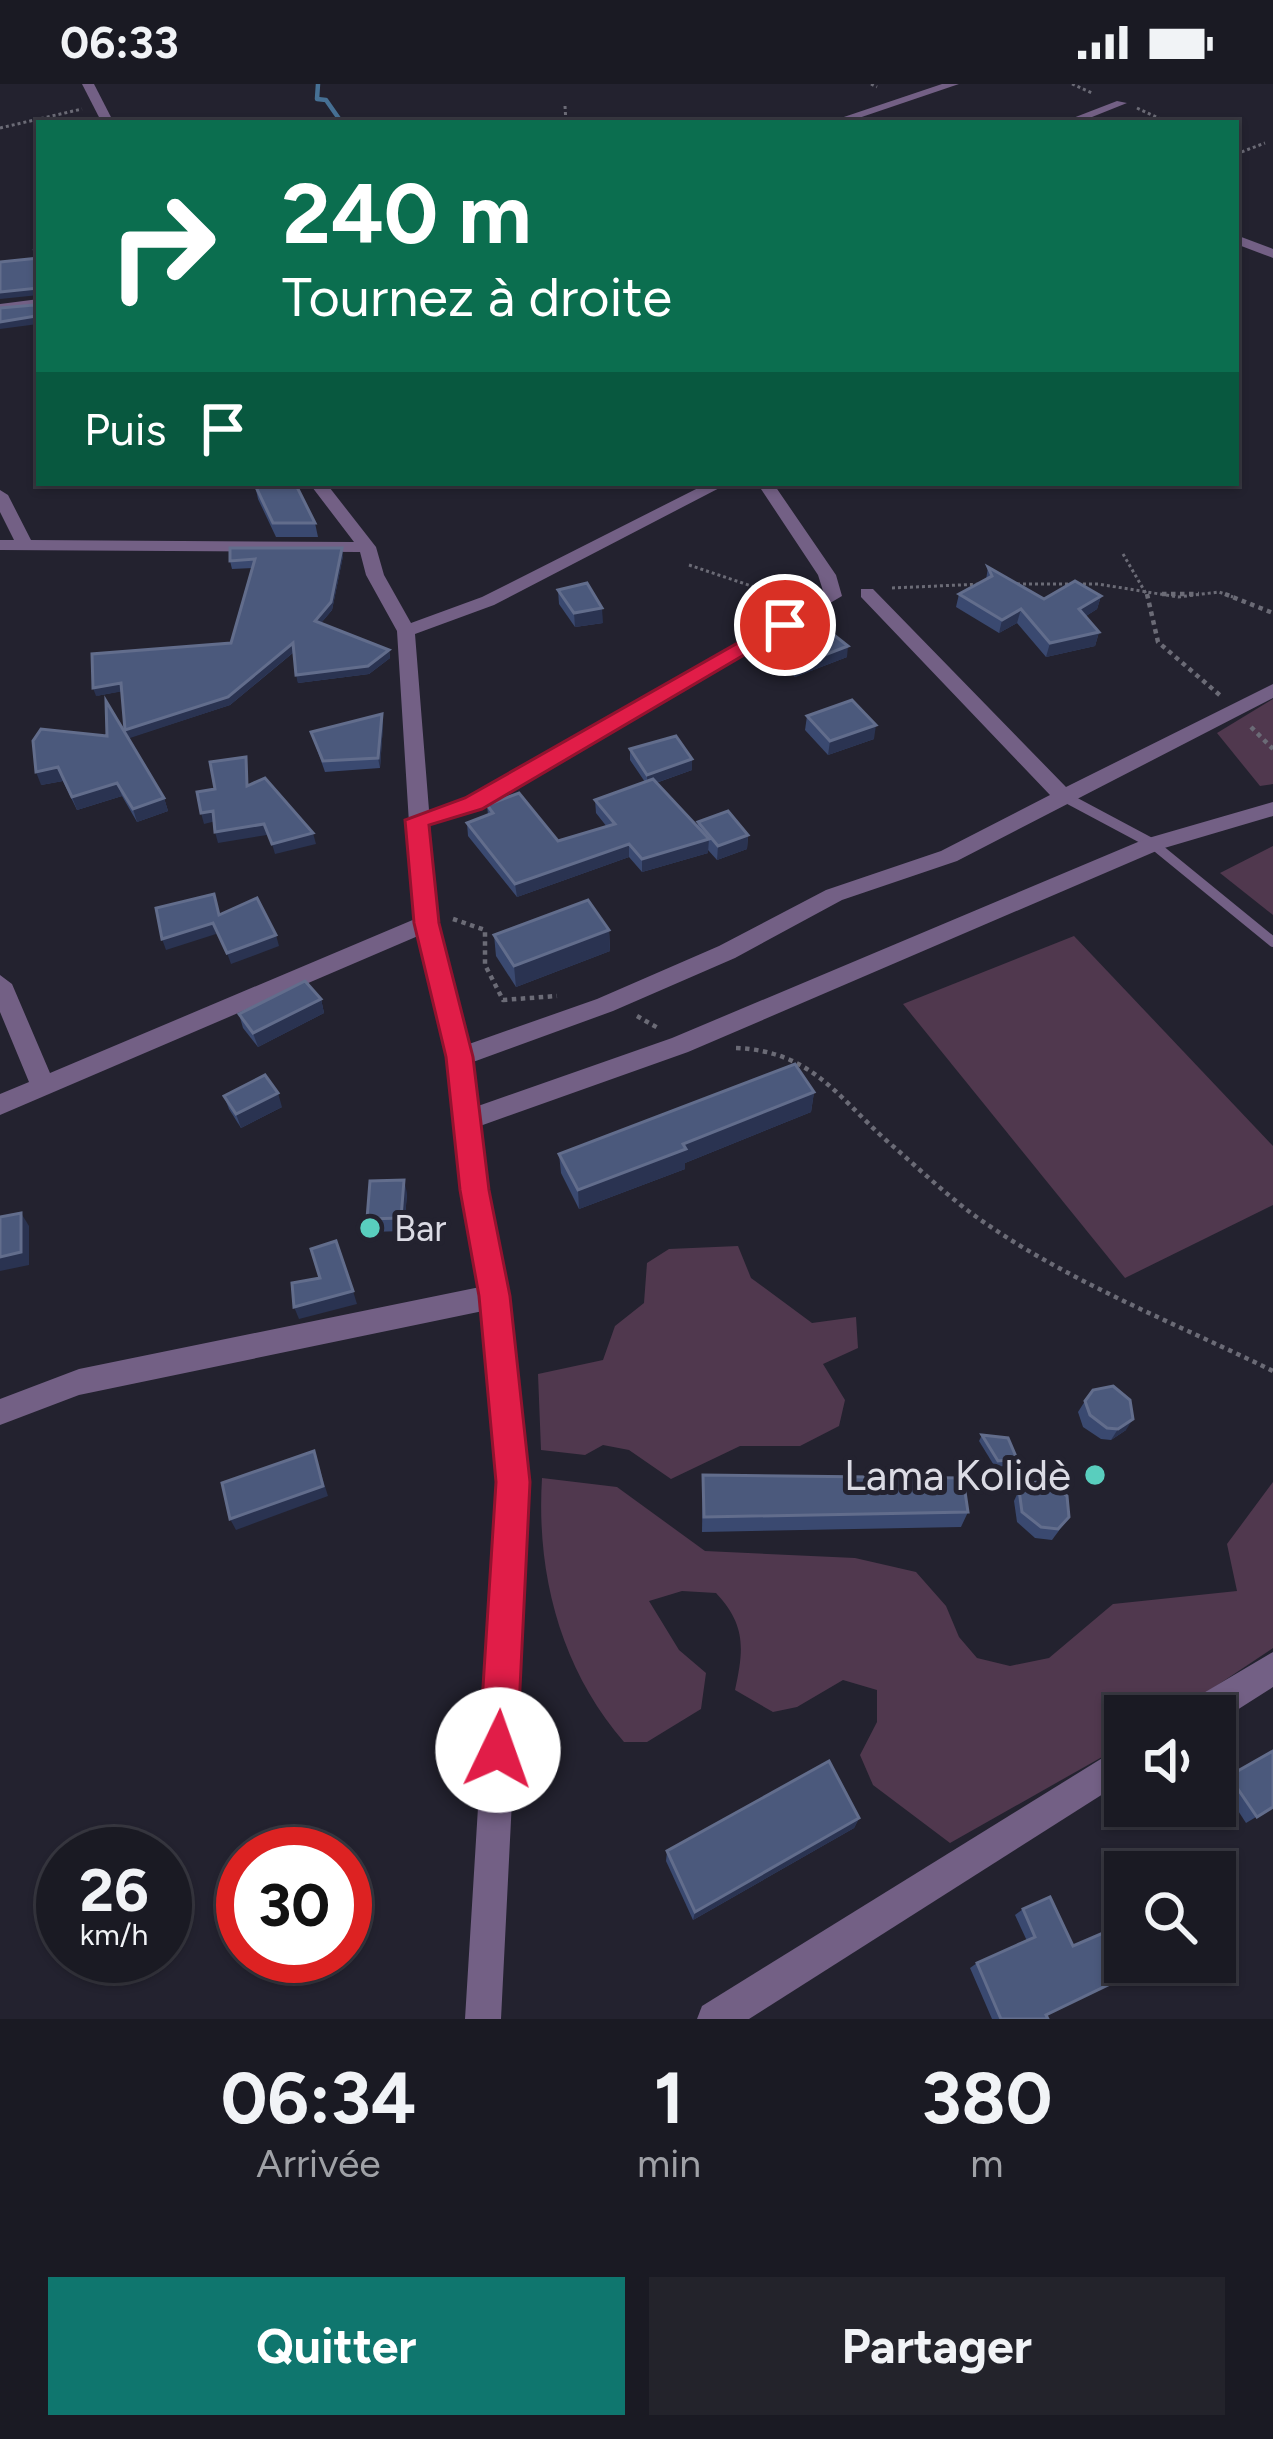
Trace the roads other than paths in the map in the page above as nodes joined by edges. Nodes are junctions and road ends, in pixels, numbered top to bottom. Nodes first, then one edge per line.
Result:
1 (88, 84) edge
2 (953, 84) edge
3 (1121, 103) dead end
4 (869, 114) junction
5 (106, 120) edge
6 (844, 120) edge
7 (888, 120) edge
8 (1074, 120) edge
9 (1239, 240) edge
10 (1272, 253) edge
11 (36, 303) edge
12 (0, 308) edge
13 (319, 486) edge
14 (715, 486) edge
15 (768, 486) edge
16 (0, 495) edge
17 (0, 545) edge
18 (25, 545) junction
19 (368, 547) junction
20 (867, 592) road end
21 (406, 632) junction
22 (1273, 690) edge
23 (1062, 795) junction
24 (1273, 809) edge
25 (417, 820) junction
26 (1153, 844) junction
27 (427, 923) junction
28 (1273, 942) edge
29 (0, 984) edge
30 (460, 1057) junction
31 (42, 1084) junction
32 (0, 1105) edge
33 (467, 1120) junction
34 (495, 1296) junction
35 (0, 1412) edge
36 (1273, 1668) edge
37 (1230, 1695) edge
38 (1104, 1774) edge
39 (483, 2019) edge
40 (715, 2019) edge

1 - 5 street
2 - 4 street
3 - 8 street
4 - 6 street
4 - 7 street
9 - 10 street
11 - 12 street
13 - 19 street
14 - 21 street
15 - 25 street
16 - 18 street
17 - 18 street
18 - 19 street
19 - 21 street
20 - 23 street
21 - 25 street
22 - 23 street
23 - 26 lane
23 - 30 street
24 - 26 street
25 - 27 street
26 - 28 lane
26 - 33 street
27 - 30 street
27 - 31 street
29 - 31 street
30 - 33 street
31 - 32 street
33 - 34 street
34 - 35 street
34 - 39 street
36 - 37 street
38 - 40 street

